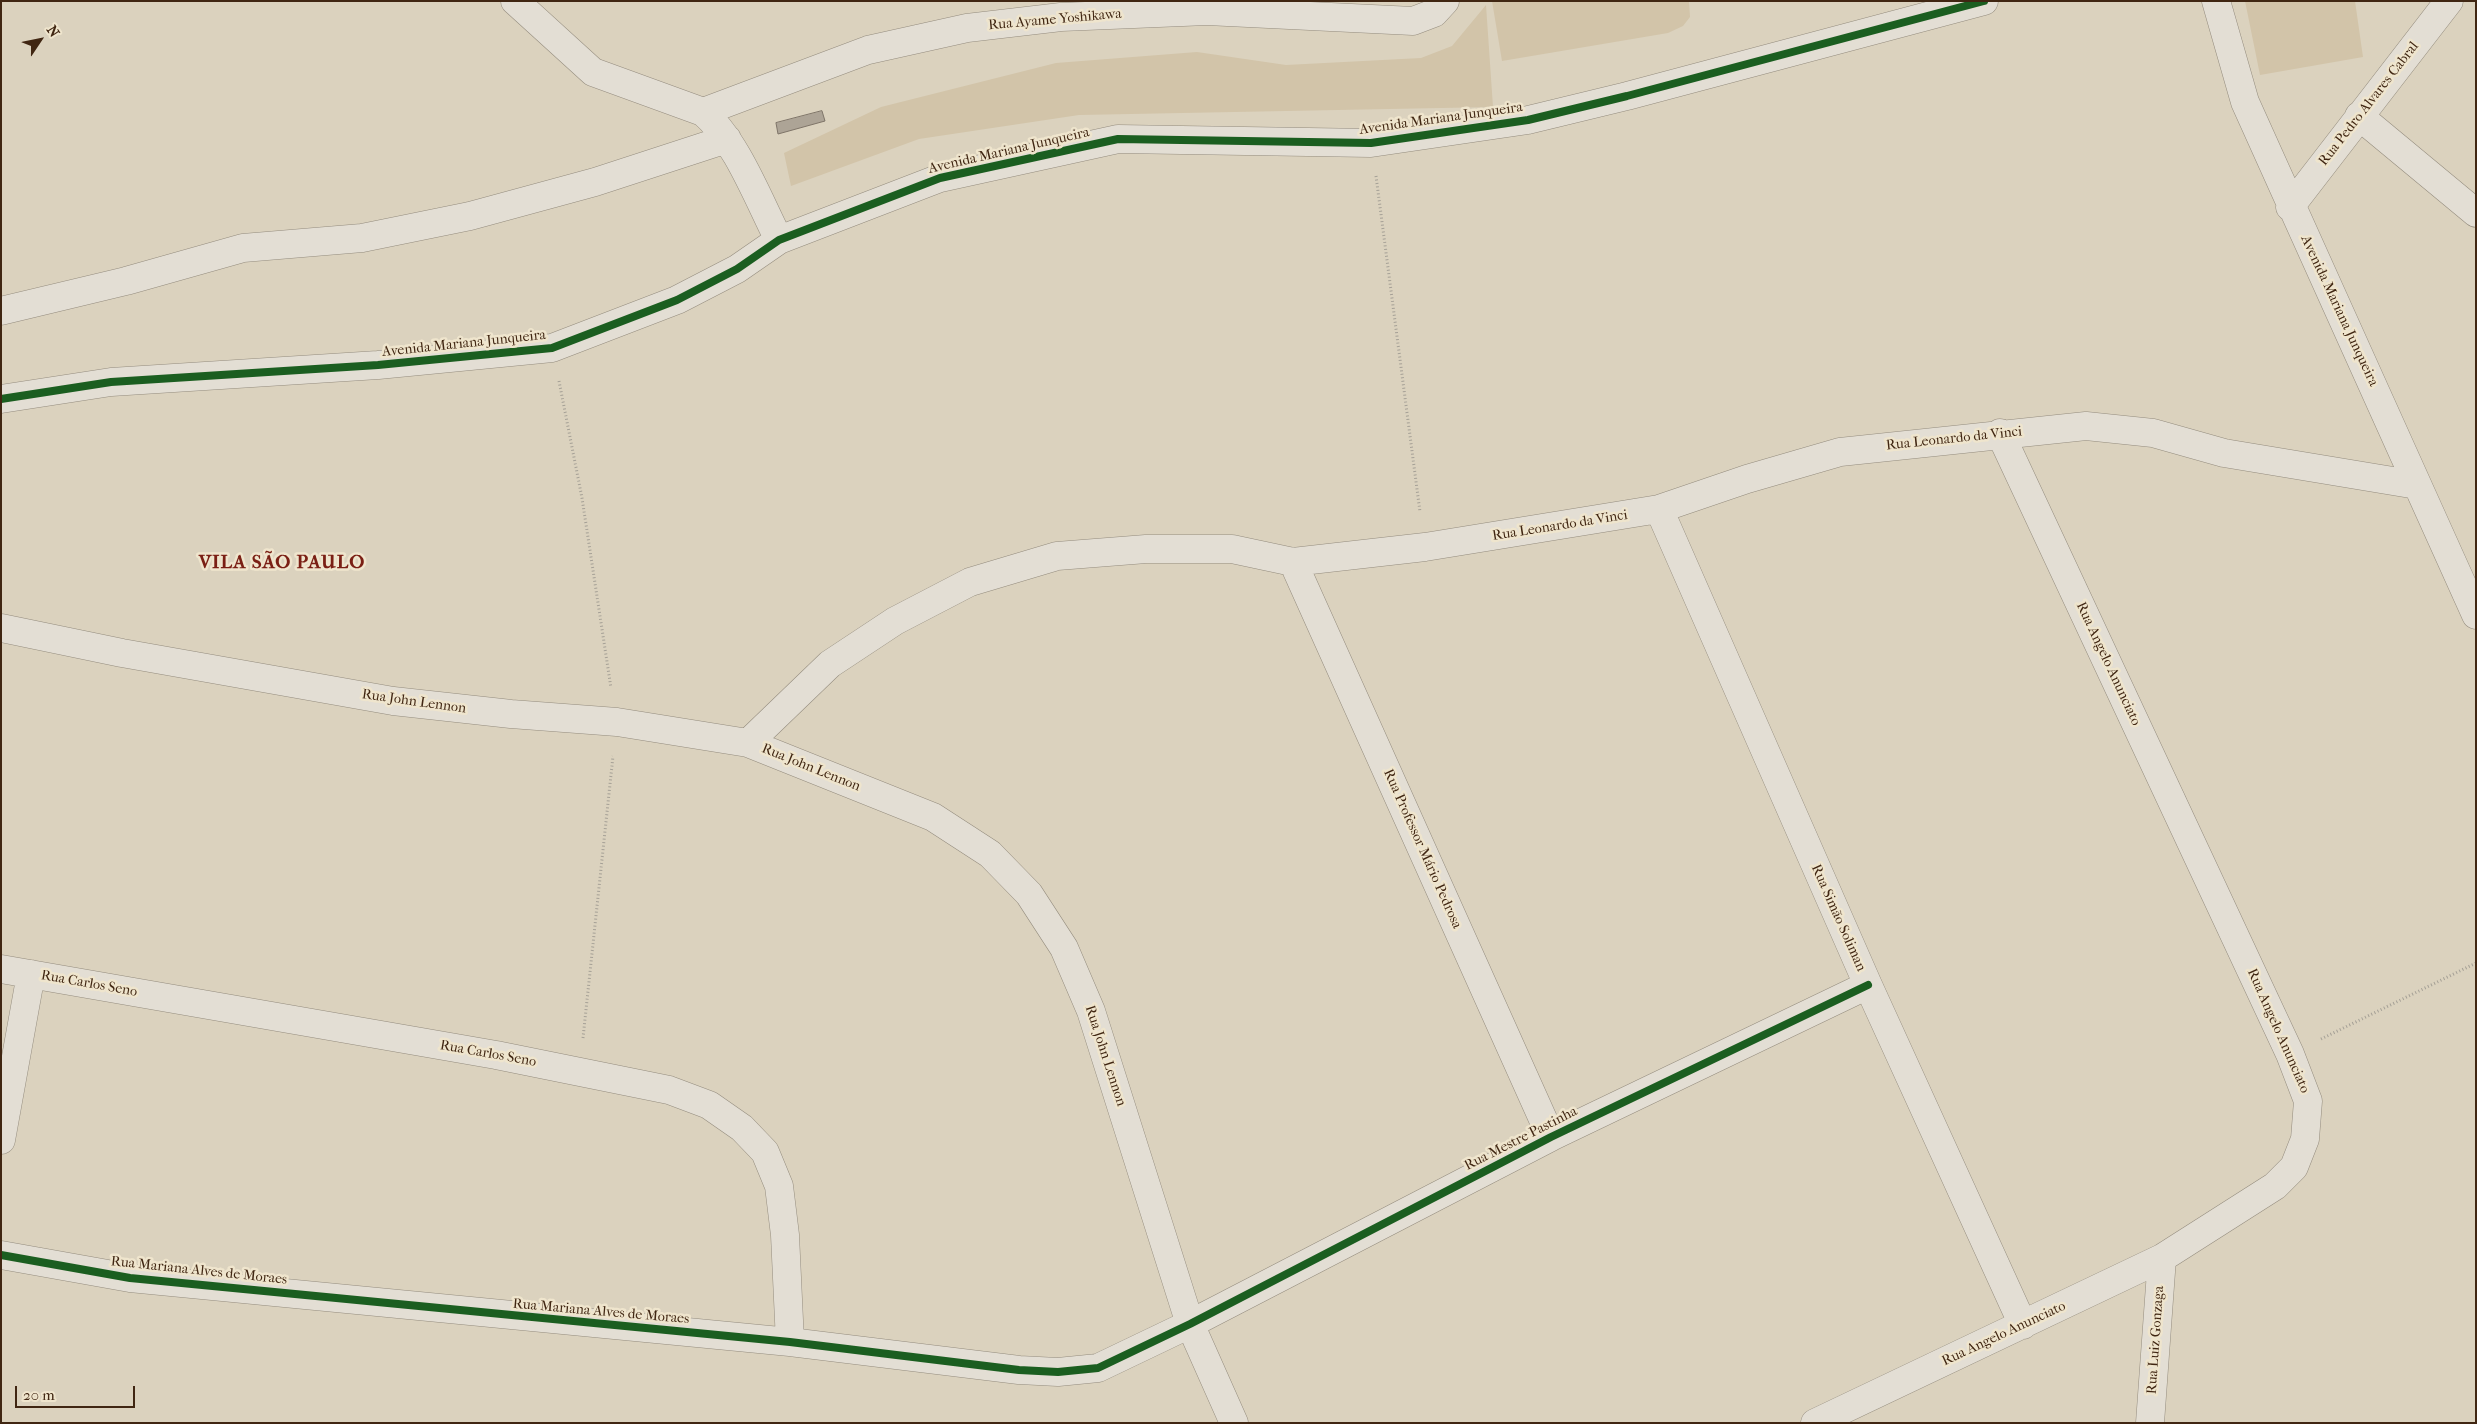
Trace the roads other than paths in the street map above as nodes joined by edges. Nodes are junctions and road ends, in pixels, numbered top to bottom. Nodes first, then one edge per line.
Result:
1 (515, 1) edge
2 (1444, 1) edge
3 (1984, 1) edge
4 (2216, 1) edge
5 (2449, 1) edge
6 (703, 112) junction
7 (2359, 116) junction
8 (727, 139) junction
9 (2290, 207) junction
10 (2476, 213) edge
11 (779, 240) junction
12 (1, 311) edge
13 (1, 399) edge
14 (2000, 433) junction
15 (2417, 485) junction
16 (1659, 509) junction
17 (1293, 562) junction
18 (2476, 616) edge
19 (1, 628) edge
20 (748, 743) junction
21 (1, 969) edge
22 (31, 974) junction
23 (1868, 985) junction
24 (1551, 1137) junction
25 (1, 1140) edge
26 (1, 1255) edge
27 (2162, 1258) junction
28 (1190, 1324) junction
29 (2023, 1325) junction
30 (790, 1342) junction
31 (1234, 1423) edge
32 (1815, 1423) edge
33 (2150, 1423) edge

1 - 6 street
2 - 6 street, Rua Ayame Yoshikawa
3 - 11 street, Avenida Mariana Junqueira
4 - 9 street, Avenida Mariana Junqueira
5 - 7 street, Rua Pedro Alvares Cabral
6 - 8 street
7 - 9 street, Rua Pedro Alvares Cabral
7 - 10 street
8 - 11 street
8 - 12 street
9 - 15 street, Avenida Mariana Junqueira
11 - 13 street, Avenida Mariana Junqueira
14 - 15 street, Rua Leonardo da Vinci
14 - 16 street, Rua Leonardo da Vinci
14 - 27 street, Rua Angelo Anunciato
15 - 18 street, Avenida Mariana Junqueira
16 - 17 street, Rua Leonardo da Vinci
16 - 23 street, Rua Simão Soliman
17 - 20 street, Rua Leonardo da Vinci
17 - 24 street, Rua Professor Mário Pedrosa
19 - 20 street, Rua John Lennon
20 - 28 street, Rua John Lennon
21 - 22 street, Rua Carlos Seno
22 - 25 street
22 - 30 street, Rua Carlos Seno
23 - 24 street, Rua Mestre Pastinha
23 - 29 street, Rua Simão Soliman
24 - 28 street, Rua Mestre Pastinha
26 - 30 street, Rua Mariana Alves de Moraes
27 - 29 street, Rua Angelo Anunciato
27 - 33 street, Rua Luiz Gonzaga
28 - 30 street, Rua Mariana Alves de Moraes
28 - 31 street, Rua John Lennon
29 - 32 street, Rua Angelo Anunciato

